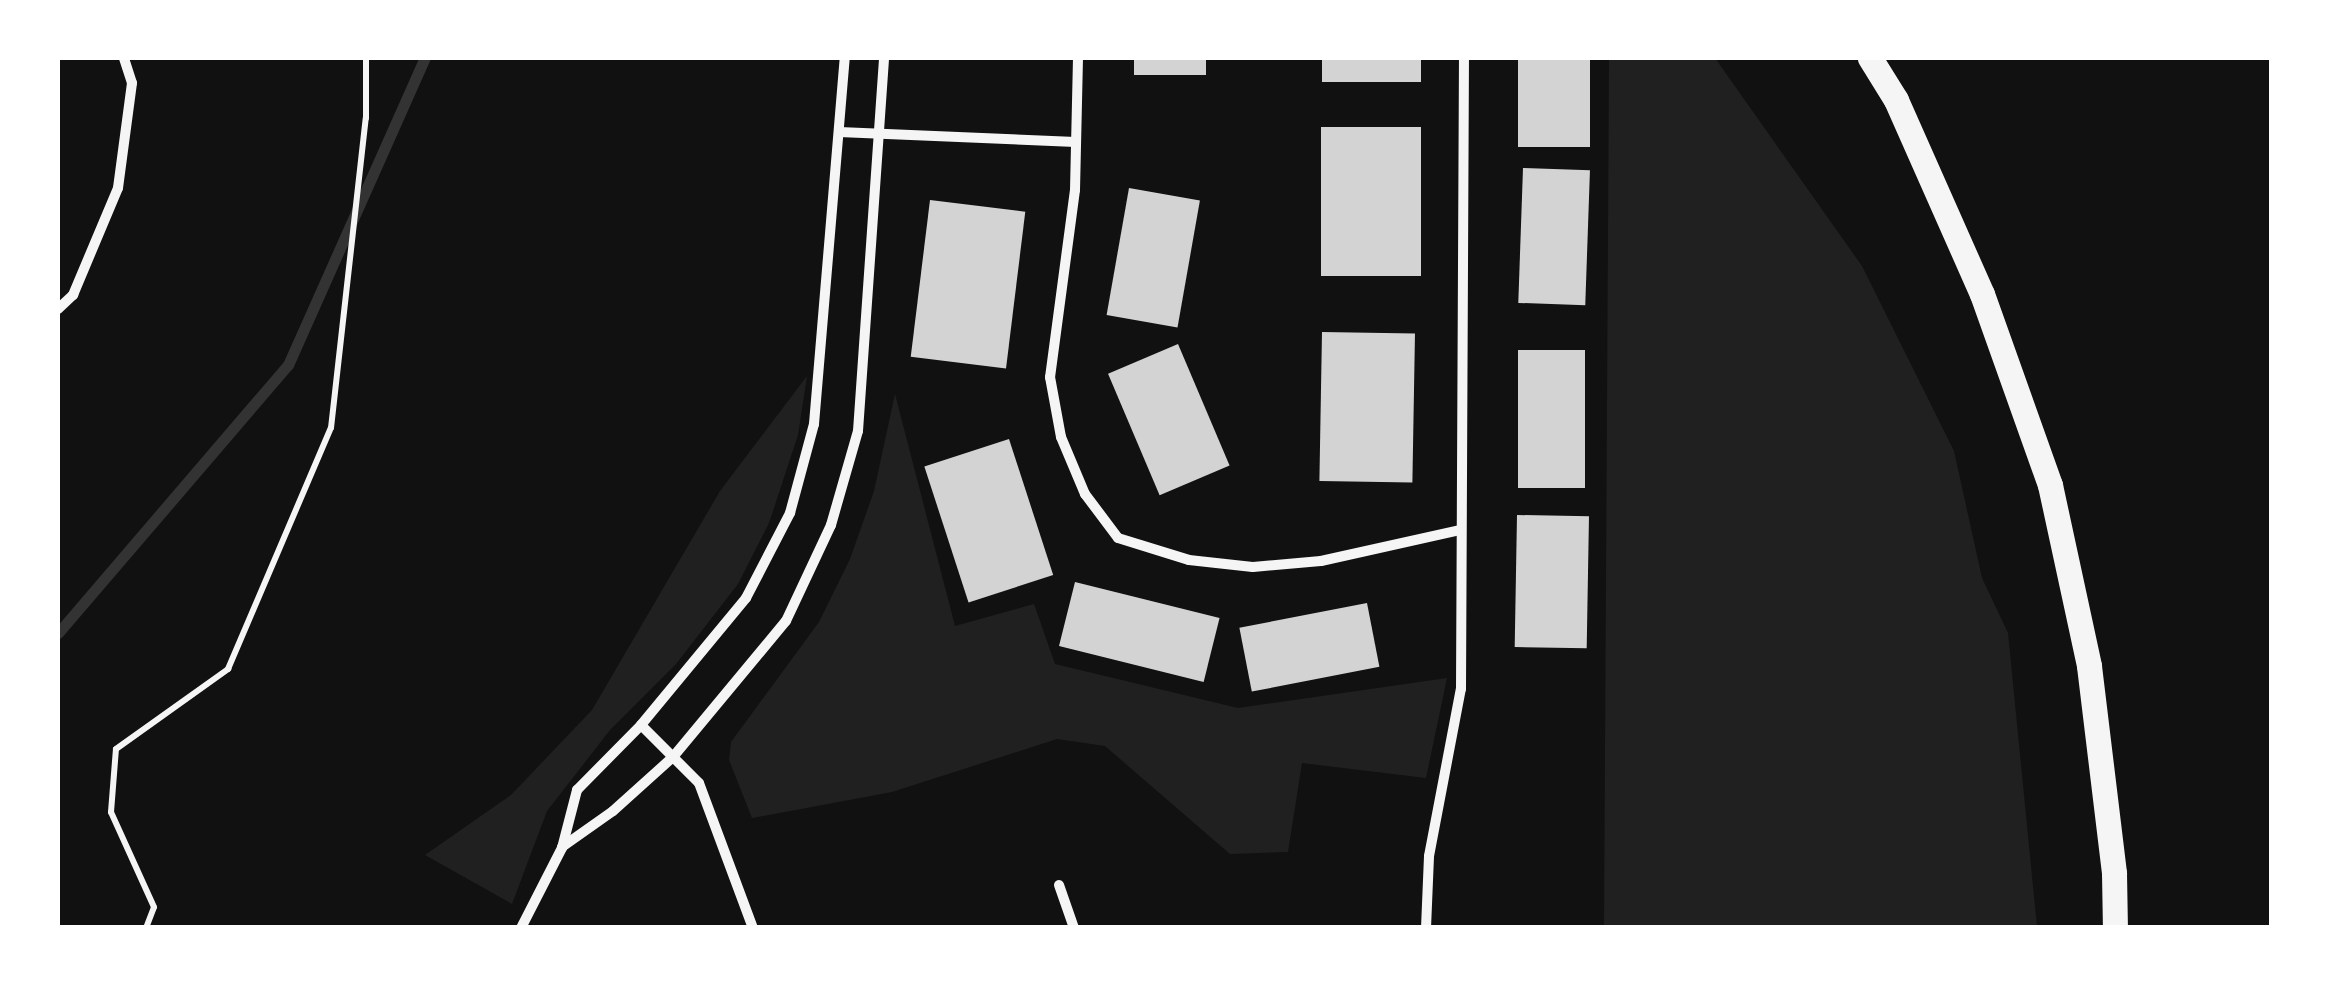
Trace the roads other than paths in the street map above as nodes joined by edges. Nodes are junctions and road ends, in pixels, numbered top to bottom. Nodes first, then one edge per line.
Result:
1 (124, 58) edge
2 (845, 58) edge
3 (884, 58) edge
4 (1078, 58) edge
5 (1464, 58) edge
6 (1870, 58) edge
7 (839, 132) junction
8 (879, 134) junction
9 (1076, 142) junction
10 (58, 309) edge
11 (1460, 530) junction
12 (640, 725) junction
13 (672, 757) junction
14 (562, 848) junction
15 (1059, 886) dead end
16 (521, 928) edge
17 (752, 928) edge
18 (1074, 928) edge
19 (1426, 928) edge
20 (2115, 928) edge

1 - 10 street
2 - 7 street
3 - 8 street
4 - 9 street
5 - 11 street
6 - 20 main road
7 - 8 street
7 - 12 street
8 - 9 street
8 - 13 street
9 - 11 street
11 - 19 street
12 - 13 street
12 - 14 street
13 - 14 street
13 - 17 street
14 - 16 street
15 - 18 street

